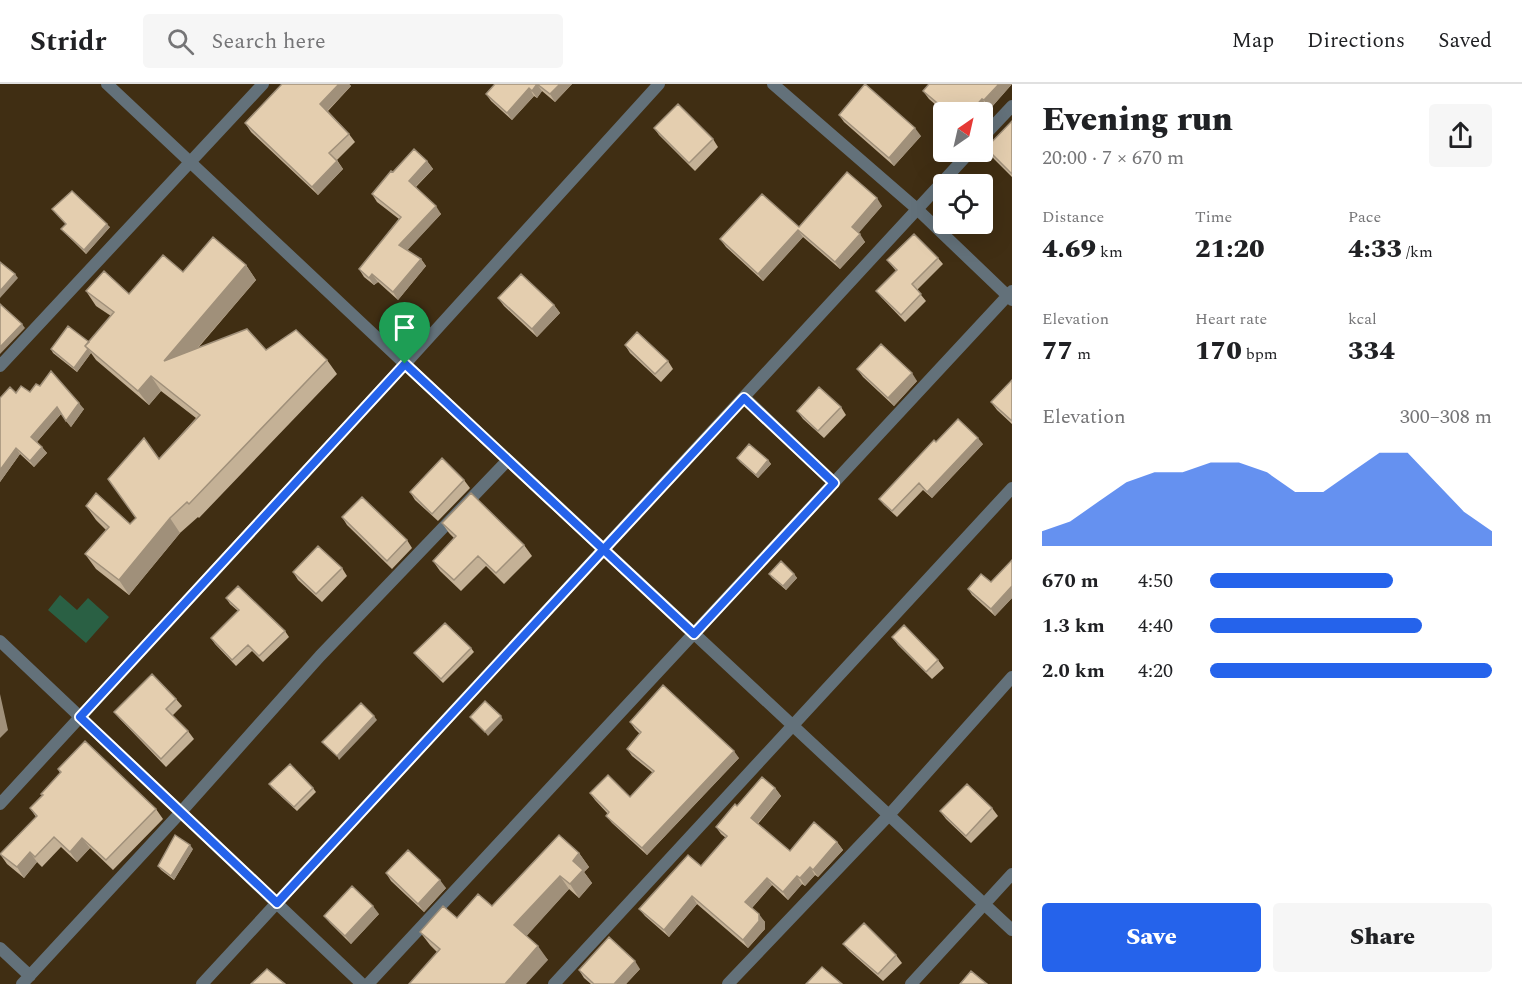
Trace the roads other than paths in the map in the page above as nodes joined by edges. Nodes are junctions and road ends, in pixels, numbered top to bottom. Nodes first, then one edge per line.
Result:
1 (107, 84) edge
2 (263, 84) edge
3 (659, 84) edge
4 (773, 84) edge
5 (1012, 106) edge
6 (993, 126) edge
7 (961, 162) edge
8 (191, 163) junction
9 (917, 209) junction
10 (1011, 295) edge
11 (405, 364) junction
12 (0, 366) edge
13 (744, 398) junction
14 (508, 460) junction
15 (834, 483) junction
16 (1012, 488) edge
17 (603, 549) junction
18 (694, 634) junction
19 (0, 641) edge
20 (1012, 677) edge
21 (80, 717) junction
22 (793, 726) junction
23 (0, 804) edge
24 (181, 812) junction
25 (889, 815) junction
26 (1012, 874) edge
27 (277, 903) junction
28 (984, 904) junction
29 (1012, 930) edge
30 (0, 948) edge
31 (26, 980) edge
32 (202, 984) edge
33 (362, 984) edge
34 (368, 984) edge
35 (554, 984) edge
36 (728, 984) edge
37 (911, 984) edge

1 - 8 street
2 - 8 street
3 - 11 street
4 - 9 street
5 - 6 street
7 - 9 street
8 - 11 street
8 - 12 street
9 - 10 street
9 - 13 street
10 - 15 street
11 - 14 street
11 - 21 street
13 - 15 street
13 - 17 street
14 - 17 street
14 - 24 street
15 - 18 street
16 - 22 street
17 - 18 street
17 - 27 street
18 - 22 street
18 - 34 street
19 - 21 street
20 - 25 street
21 - 23 street
21 - 24 street
22 - 25 street
22 - 35 street
24 - 27 street
24 - 31 street
25 - 28 street
25 - 36 street
26 - 28 street
27 - 32 street
27 - 33 street
28 - 29 street
28 - 37 street
30 - 31 street

